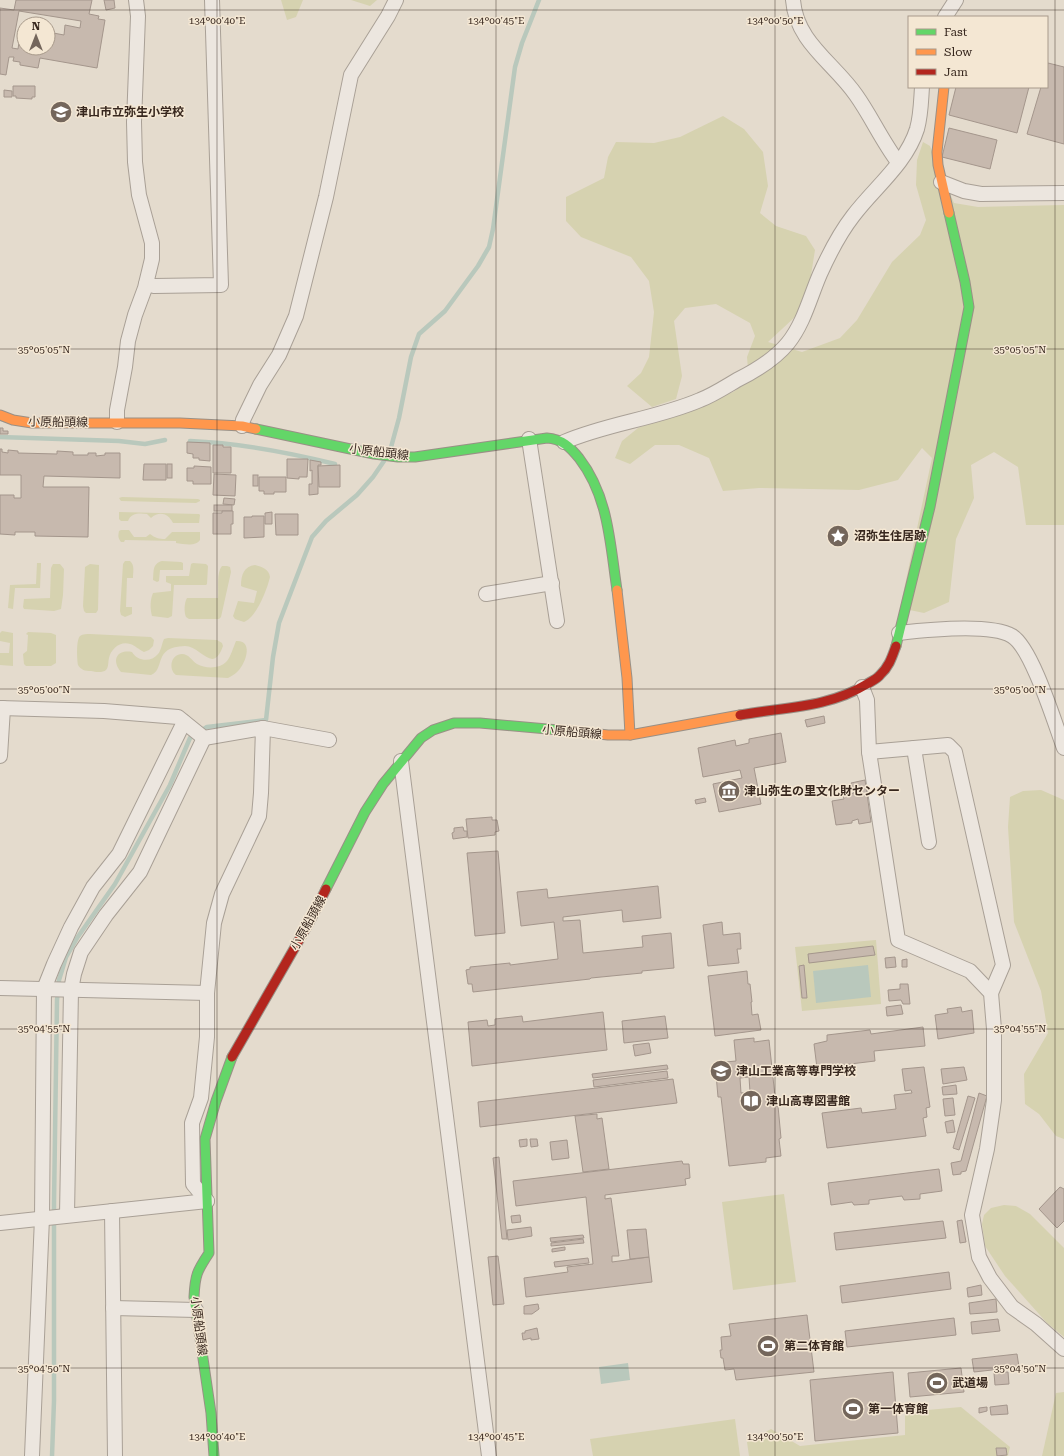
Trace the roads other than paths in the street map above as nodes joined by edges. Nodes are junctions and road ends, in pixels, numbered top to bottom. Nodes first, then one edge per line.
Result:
1 (136, 0) edge
2 (212, 0) edge
3 (396, 0) edge
4 (793, 0) edge
5 (956, 0) edge
6 (946, 16) edge
7 (922, 88) edge
8 (944, 88) edge
9 (898, 162) junction
10 (941, 182) junction
11 (1064, 193) edge
12 (146, 284) junction
13 (0, 415) edge
14 (117, 422) junction
15 (242, 426) junction
16 (529, 439) junction
17 (564, 442) junction
18 (552, 583) junction
19 (486, 594) dead end
20 (558, 621) dead end
21 (900, 633) junction
22 (862, 687) junction
23 (2, 708) edge
24 (184, 722) junction
25 (262, 728) junction
26 (630, 735) junction
27 (204, 738) junction
28 (329, 740) dead end
29 (914, 748) junction
30 (1064, 748) edge
31 (868, 752) junction
32 (0, 756) edge
33 (401, 761) junction
34 (929, 842) dead end
35 (0, 988) edge
36 (44, 989) junction
37 (71, 990) junction
38 (207, 993) junction
39 (991, 993) junction
40 (207, 1201) junction
41 (112, 1211) junction
42 (67, 1215) junction
43 (42, 1218) junction
44 (0, 1223) edge
45 (113, 1308) junction
46 (196, 1310) junction
47 (1064, 1349) edge
48 (32, 1456) edge
49 (115, 1456) edge
50 (214, 1456) edge
51 (489, 1456) edge

1 - 12 street
2 - 12 street
3 - 15 street
4 - 9 street
5 - 6 street
7 - 9 street
8 - 10 main road, 小原船頭線
9 - 17 street
10 - 11 street
10 - 21 main road, 小原船頭線
12 - 14 street
13 - 14 main road, 小原船頭線
14 - 15 main road, 小原船頭線
15 - 16 main road, 小原船頭線
16 - 17 main road, 小原船頭線
16 - 18 street
17 - 26 main road
18 - 19 street
18 - 20 street
21 - 22 main road, 小原船頭線
21 - 30 street
22 - 26 main road, 小原船頭線
22 - 31 street
23 - 24 street
23 - 32 street
24 - 27 street
24 - 36 street
25 - 27 street
25 - 28 street
25 - 38 street
26 - 33 main road, 小原船頭線
27 - 37 street
29 - 31 street
29 - 34 street
29 - 39 street
31 - 39 street
33 - 40 main road, 小原船頭線
33 - 51 street
35 - 36 street
36 - 37 street
36 - 43 street
37 - 38 street
37 - 42 street
38 - 40 street
39 - 47 street
40 - 41 street
40 - 46 main road, 小原船頭線
41 - 42 street
41 - 45 street
42 - 43 street
43 - 44 street
43 - 48 street
45 - 46 street
45 - 49 street
46 - 50 main road, 小原船頭線

